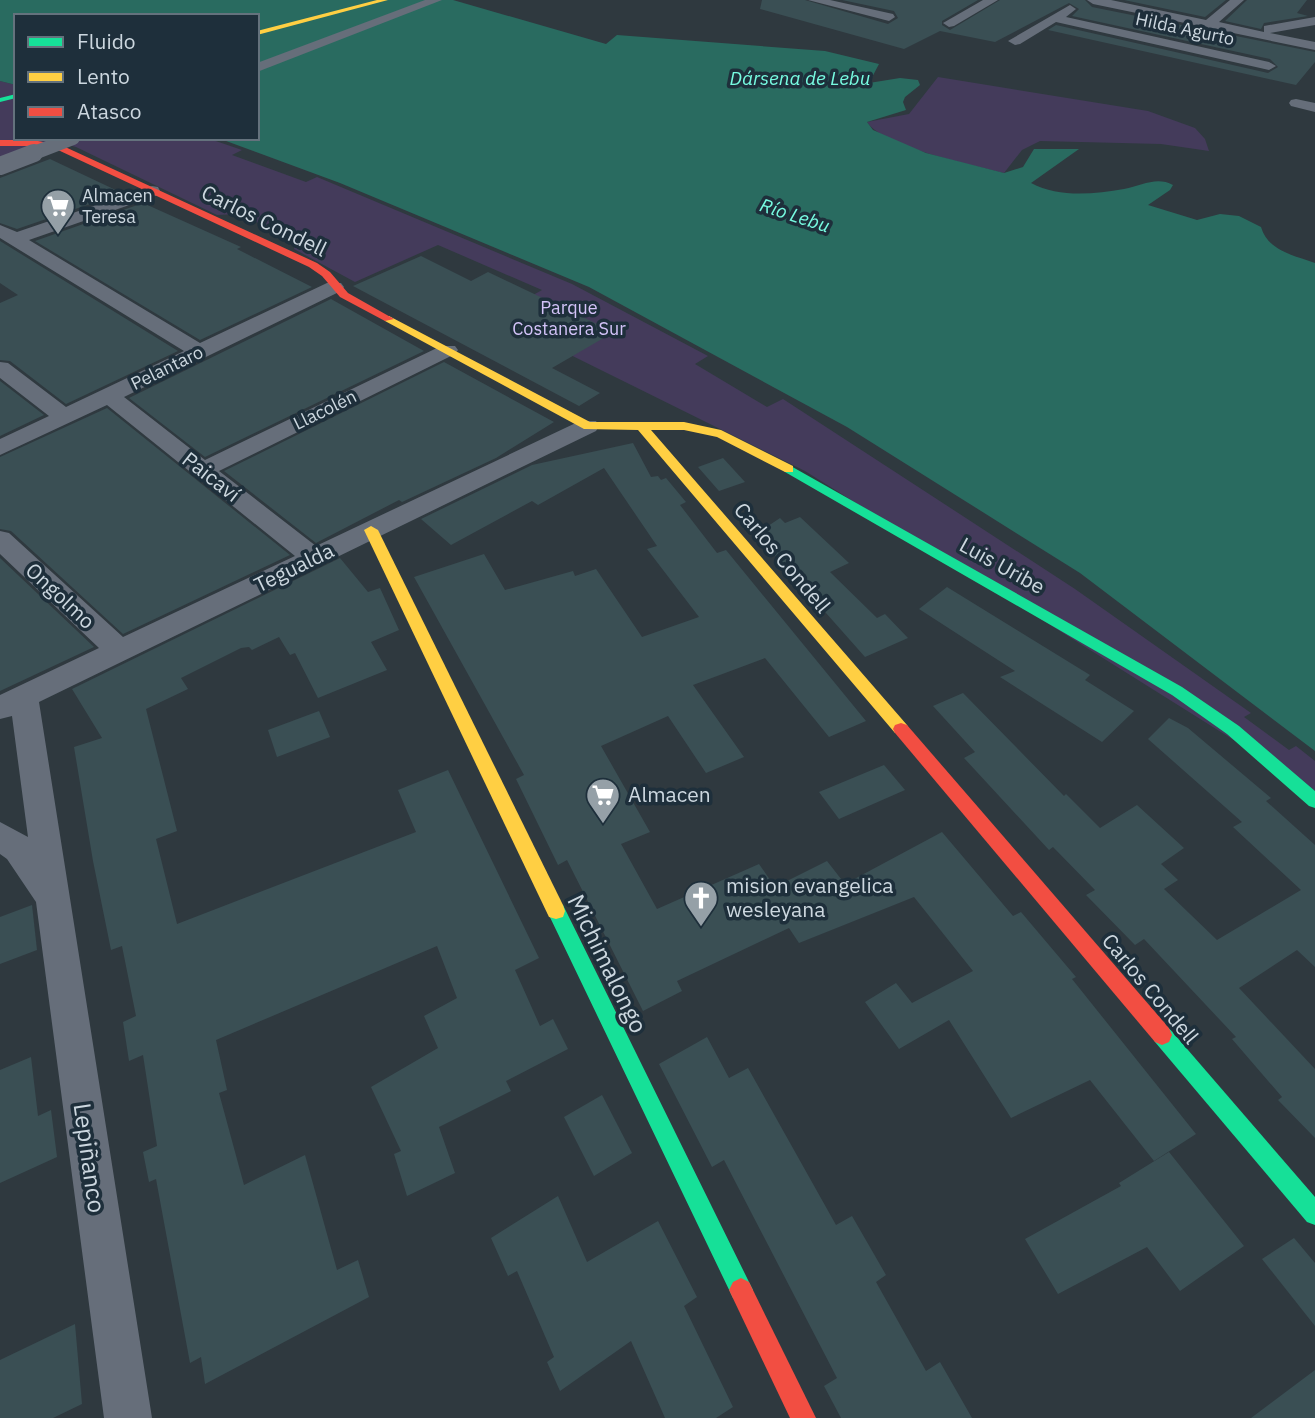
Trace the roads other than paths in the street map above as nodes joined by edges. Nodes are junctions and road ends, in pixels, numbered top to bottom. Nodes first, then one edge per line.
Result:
1 (385, 0) edge
2 (436, 0) edge
3 (814, 0) edge
4 (992, 0) edge
5 (1086, 0) edge
6 (1093, 0) edge
7 (1238, 0) edge
8 (889, 18) dead end
9 (1054, 18) junction
10 (1315, 21) edge
11 (949, 23) dead end
12 (1209, 24) junction
13 (259, 32) edge
14 (1247, 32) junction
15 (1015, 41) dead end
16 (1309, 44) edge
17 (1269, 66) junction
18 (259, 67) edge
19 (1253, 76) dead end
20 (1296, 103) dead end
21 (1315, 108) edge
22 (0, 143) edge
23 (67, 143) edge
24 (0, 166) edge
25 (152, 191) junction
26 (6, 236) edge
27 (334, 287) junction
28 (448, 350) junction
29 (200, 352) junction
30 (0, 368) edge
31 (108, 396) junction
32 (65, 417) junction
33 (641, 425) junction
34 (588, 426) junction
35 (0, 448) edge
36 (203, 470) junction
37 (371, 530) junction
38 (0, 539) edge
39 (314, 558) junction
40 (121, 652) junction
41 (12, 703) edge
42 (1315, 801) edge
43 (0, 836) edge
44 (51, 897) junction
45 (1315, 1214) edge
46 (128, 1418) edge
47 (803, 1418) edge

1 - 13 street
2 - 18 street
3 - 8 street
4 - 11 street
5 - 9 street
6 - 12 street
7 - 12 street
9 - 15 street
9 - 17 street, Hilda Agurto
10 - 14 street
12 - 14 street
14 - 16 street
16 - 17 street
17 - 19 street
20 - 21 street
22 - 23 street, Carlos Condell
23 - 24 street, bridge
23 - 25 street, Carlos Condell
25 - 26 street
25 - 27 street, Carlos Condell
26 - 29 street
27 - 28 street, Carlos Condell
27 - 29 street, Pelantaro
28 - 34 street, Carlos Condell
28 - 36 street, Llacolén
29 - 31 street, Pelantaro
30 - 32 street
31 - 32 street, Pelantaro
31 - 36 street, Paicaví
32 - 35 street, Pelantaro
33 - 34 street, Carlos Condell
33 - 42 street, Luis Uribe
33 - 45 street, Carlos Condell
34 - 37 street, Tegualda
36 - 39 street, Paicaví
37 - 39 street, Tegualda
37 - 47 street, Michimalongo
38 - 40 street, Ongolmo
39 - 40 street, Tegualda
40 - 41 street, Tegualda
41 - 44 street, Lepiñanco
43 - 44 street, Lepiñanco
44 - 46 street, Lepiñanco

